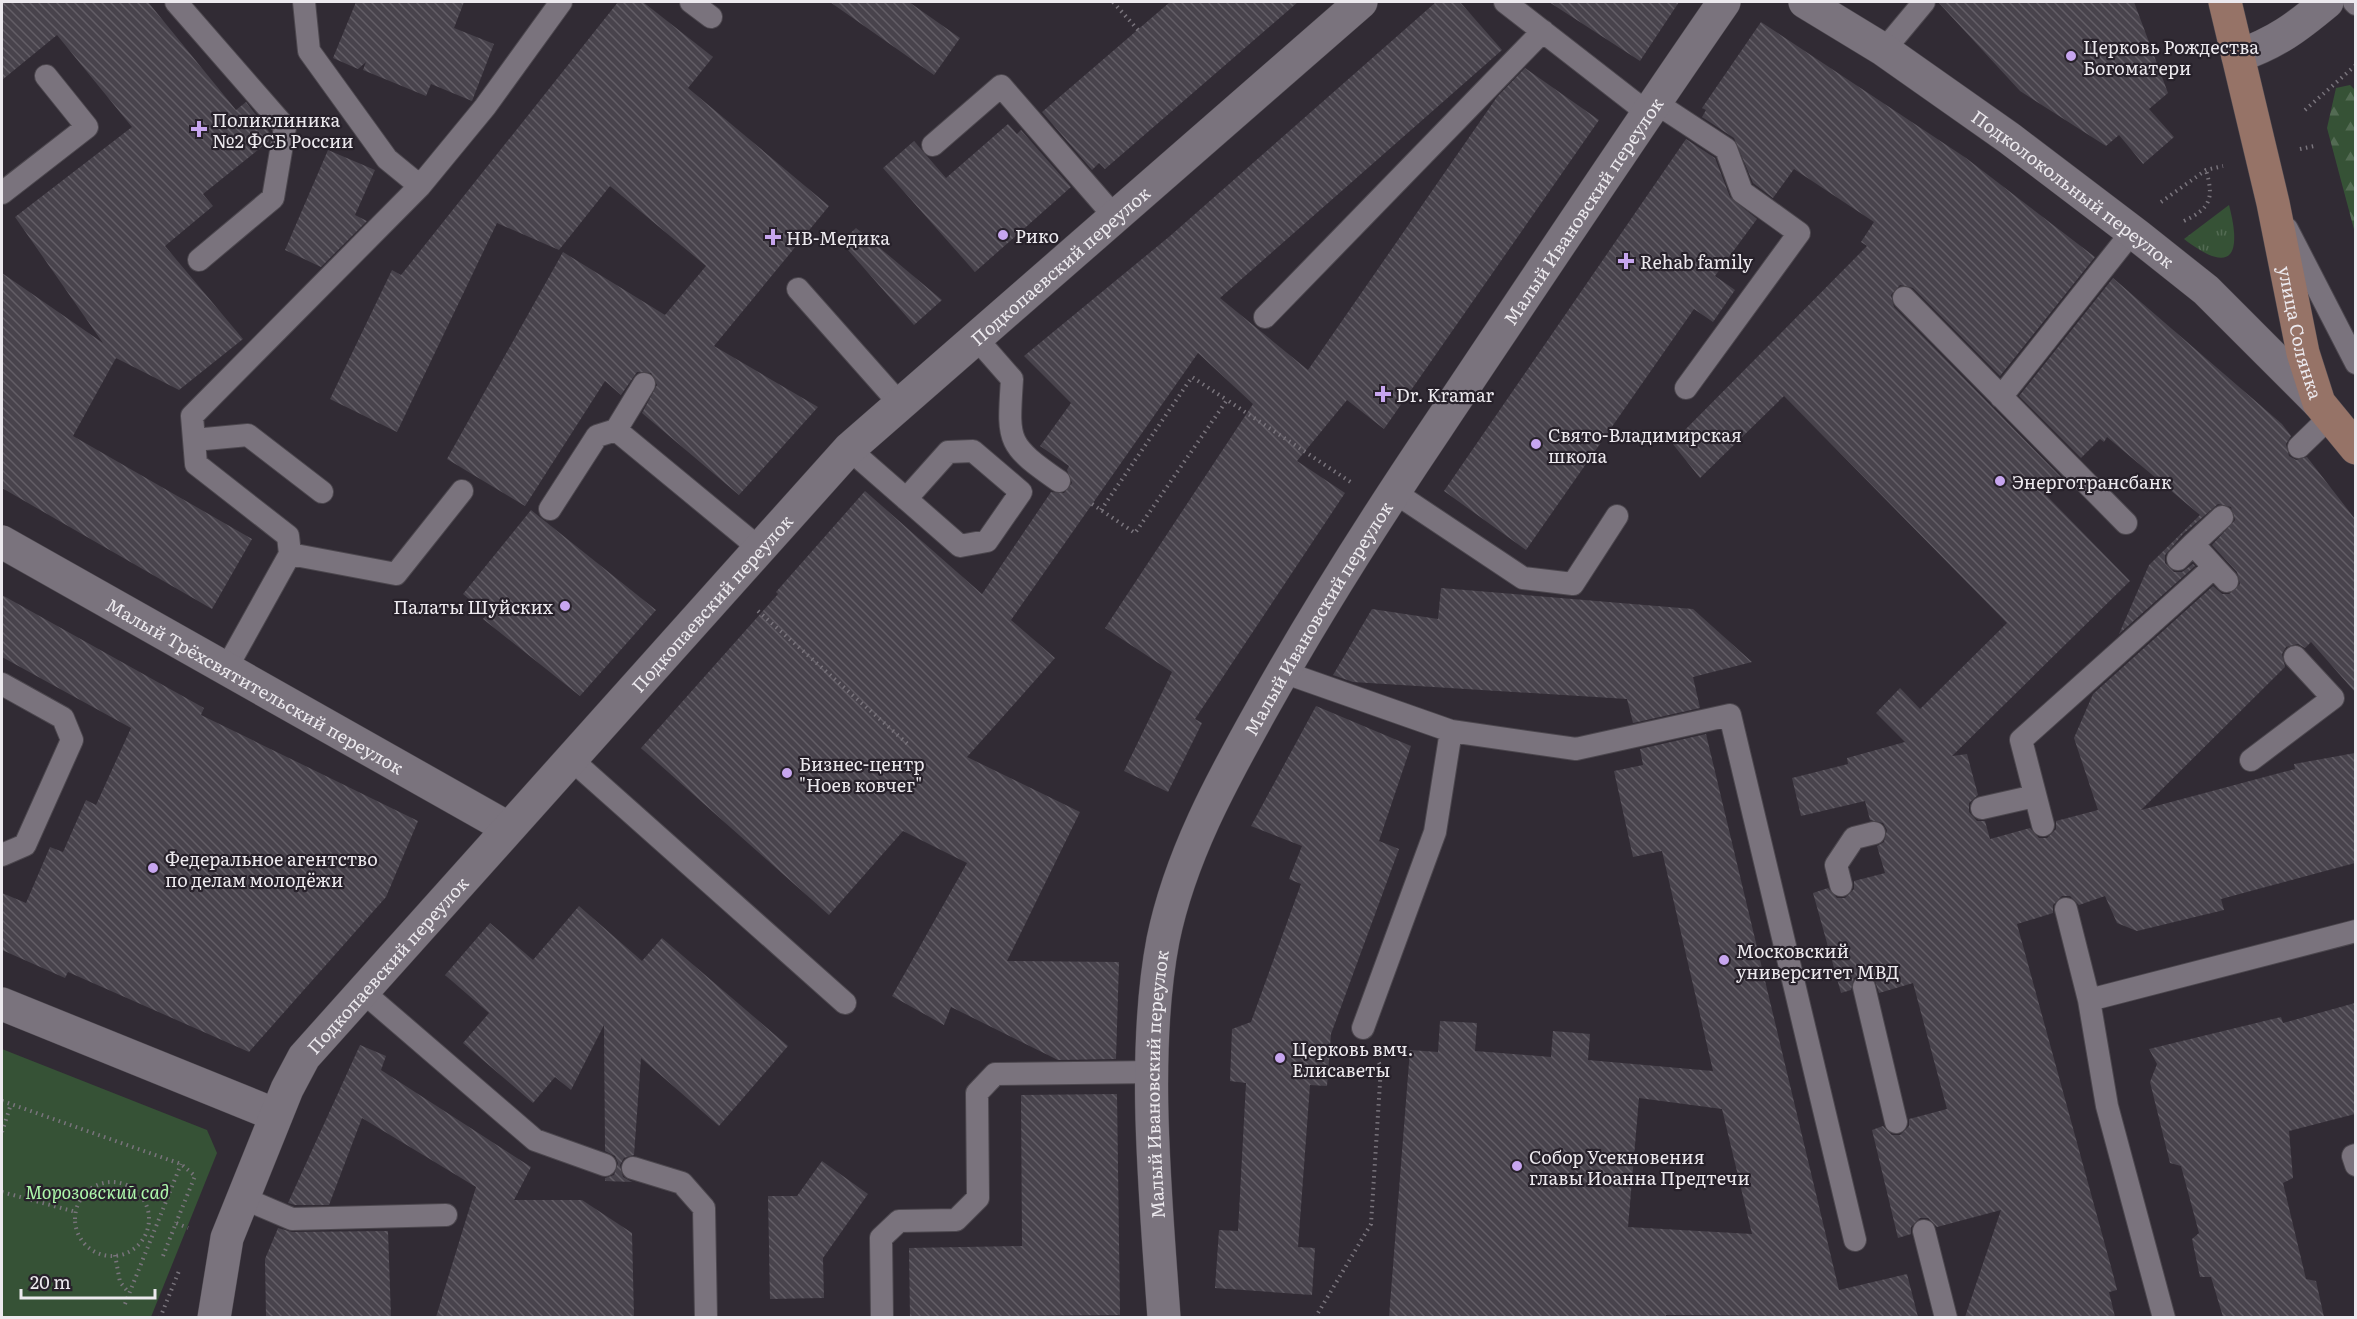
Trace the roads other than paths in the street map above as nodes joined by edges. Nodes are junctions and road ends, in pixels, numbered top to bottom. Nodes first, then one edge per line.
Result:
1 (176, 2) edge
2 (304, 2) edge
3 (561, 2) edge
4 (691, 2) edge
5 (1362, 2) edge
6 (1505, 2) edge
7 (1724, 2) edge
8 (1805, 2) edge
9 (1924, 2) edge
10 (2225, 2) edge
11 (2327, 2) edge
12 (711, 17) dead end
13 (1543, 31) junction
14 (1884, 50) junction
15 (2238, 56) junction
16 (46, 76) dead end
17 (1652, 108) junction
18 (933, 145) dead end
19 (420, 186) junction
20 (2, 193) edge
21 (2274, 203) junction
22 (1115, 217) junction
23 (2142, 220) junction
24 (199, 260) dead end
25 (798, 289) dead end
26 (1904, 298) dead end
27 (1265, 317) dead end
28 (976, 338) junction
29 (2355, 363) edge
30 (644, 384) dead end
31 (1686, 388) dead end
32 (2001, 397) junction
33 (900, 404) junction
34 (2324, 410) junction
35 (615, 430) junction
36 (194, 440) junction
37 (2299, 447) dead end
38 (2355, 448) edge
39 (849, 449) junction
40 (1059, 481) dead end
41 (462, 491) dead end
42 (322, 492) dead end
43 (1394, 492) junction
44 (906, 499) junction
45 (550, 509) dead end
46 (1617, 516) dead end
47 (2222, 517) dead end
48 (2126, 523) dead end
49 (2, 542) edge
50 (759, 548) junction
51 (290, 554) junction
52 (2295, 657) dead end
53 (226, 669) junction
54 (1283, 672) junction
55 (2, 684) edge
56 (1451, 731) junction
57 (572, 760) junction
58 (2251, 760) dead end
59 (2036, 796) junction
60 (1982, 808) dead end
61 (2043, 825) dead end
62 (508, 828) junction
63 (1874, 833) dead end
64 (2, 855) edge
65 (1841, 885) dead end
66 (2066, 909) dead end
67 (2355, 931) edge
68 (1864, 987) dead end
69 (362, 991) junction
70 (2089, 1000) junction
71 (845, 1003) dead end
72 (2, 1004) edge
73 (1363, 1028) road end
74 (1153, 1072) junction
75 (276, 1115) junction
76 (1896, 1122) dead end
77 (2355, 1155) edge
78 (605, 1165) dead end
79 (2355, 1165) edge
80 (633, 1168) dead end
81 (243, 1198) junction
82 (446, 1215) dead end
83 (1924, 1231) dead end
84 (1855, 1240) dead end
85 (214, 1317) edge
86 (706, 1317) edge
87 (882, 1317) edge
88 (1164, 1317) edge
89 (1946, 1317) edge
90 (2164, 1317) edge

1 - 24 lane
2 - 19 lane
3 - 19 lane
4 - 12 lane
5 - 22 street, Подкопаевский переулок
6 - 13 lane
7 - 17 street, Малый Ивановский переулок
8 - 14 street, Подколокольный переулок
9 - 14 lane
10 - 15 main road, улица Солянка
11 - 15 street
13 - 17 lane
13 - 27 lane
14 - 23 street, Подколокольный переулок
15 - 21 main road, улица Солянка
16 - 20 lane
17 - 31 lane
17 - 43 street, Малый Ивановский переулок
18 - 22 lane
19 - 36 lane
21 - 29 lane, улица Солянка
21 - 34 main road, улица Солянка
22 - 28 street, Подкопаевский переулок
23 - 32 lane
23 - 34 street, Подколокольный переулок
25 - 33 lane
26 - 32 lane
28 - 33 street, Подкопаевский переулок
28 - 40 lane
30 - 35 lane
32 - 48 lane
33 - 39 street, Подкопаевский переулок
34 - 37 lane
34 - 38 main road, улица Солянка
35 - 45 lane
35 - 50 lane
36 - 42 lane
36 - 51 lane
39 - 44 lane
39 - 50 street, Подкопаевский переулок
41 - 51 lane
43 - 46 lane
43 - 54 street, Малый Ивановский переулок
44 - 44 lane
47 - 59 lane
49 - 53 street, Малый Трёхсвятительский переулок
50 - 57 street, Подкопаевский переулок
51 - 53 lane
52 - 58 lane
53 - 62 street, Малый Трёхсвятительский переулок
54 - 56 lane
54 - 74 street, Малый Ивановский переулок
55 - 64 lane
56 - 73 lane
56 - 84 lane
57 - 62 street, Подкопаевский переулок
57 - 71 lane
59 - 60 lane
59 - 61 lane
62 - 69 street, Подкопаевский переулок
63 - 65 lane
66 - 70 lane
67 - 70 lane
68 - 76 lane
69 - 75 street, Подкопаевский переулок
69 - 78 lane
70 - 90 lane
72 - 75 street
74 - 87 lane
74 - 88 street, Малый Ивановский переулок
75 - 81 street, Подкопаевский переулок
77 - 79 lane
80 - 86 lane
81 - 82 lane
81 - 85 street, Подкопаевский переулок
83 - 89 lane

